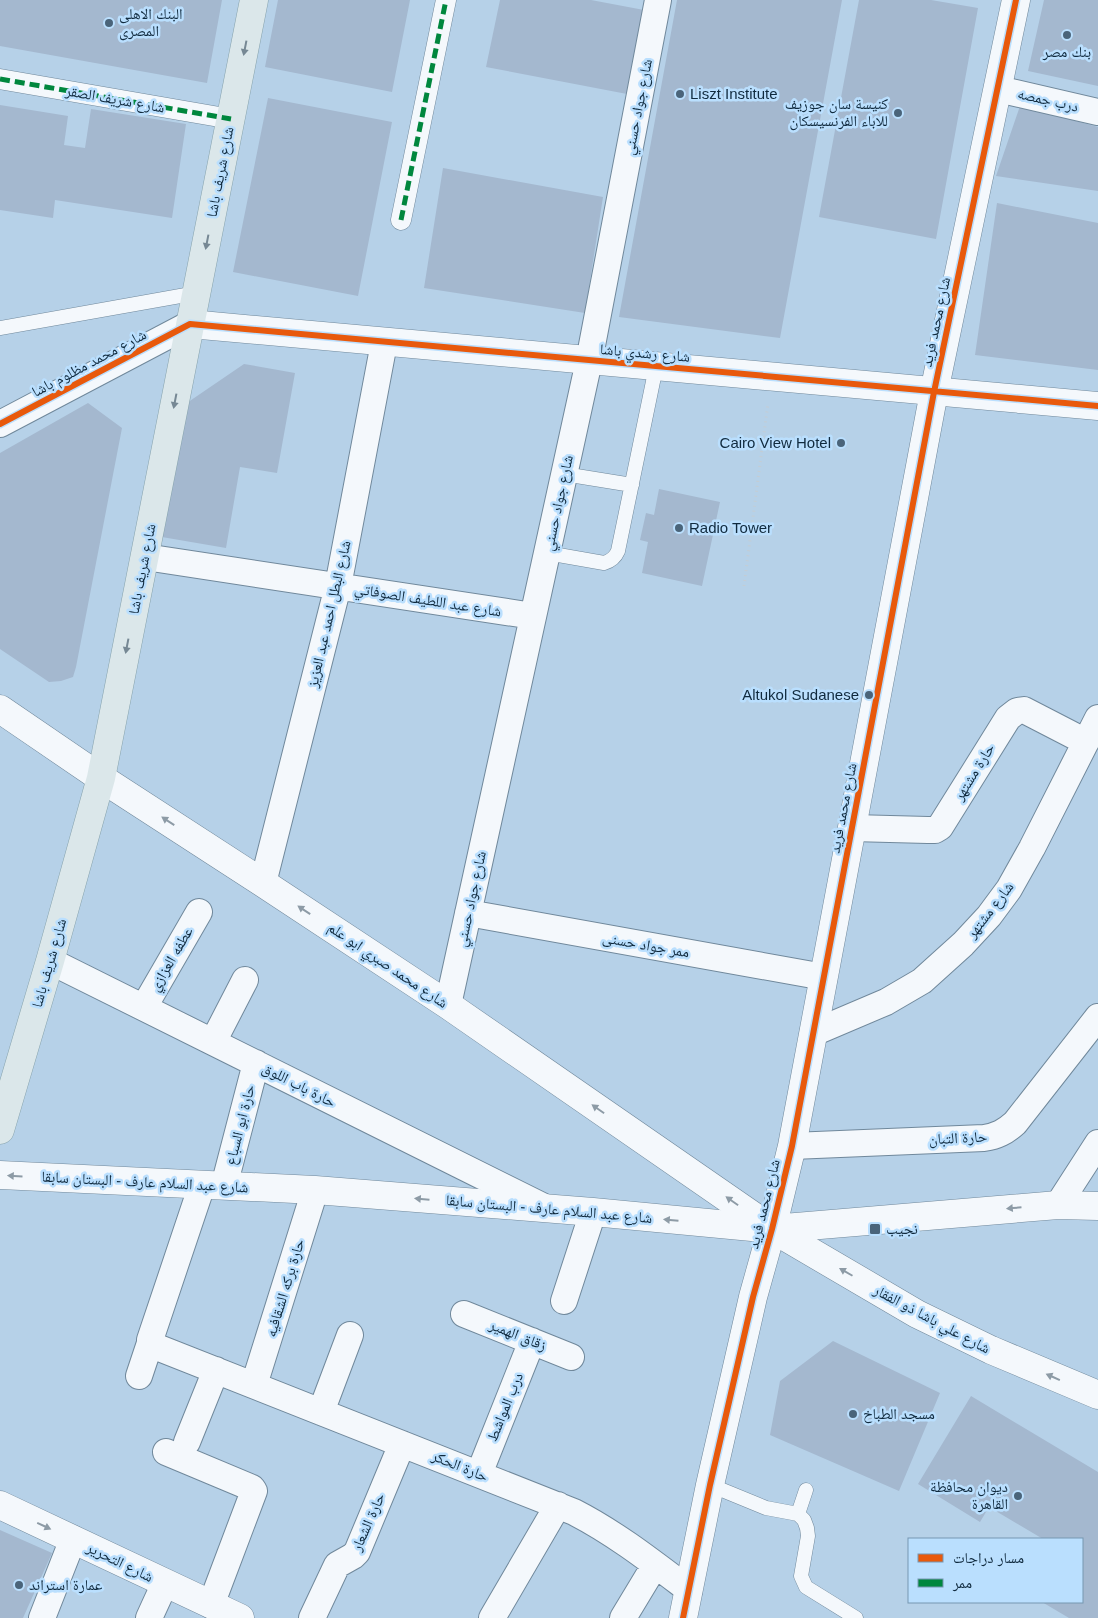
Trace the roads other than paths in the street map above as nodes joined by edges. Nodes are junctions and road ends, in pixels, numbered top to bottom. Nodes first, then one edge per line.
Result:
1 (254, 0) edge
2 (446, 0) edge
3 (658, 0) edge
4 (1016, 0) edge
5 (0, 79) edge
6 (998, 89) junction
7 (1098, 112) edge
8 (231, 119) junction
9 (401, 220) dead end
10 (196, 294) junction
11 (190, 324) junction
12 (0, 328) edge
13 (384, 343) junction
14 (589, 361) junction
15 (656, 367) junction
16 (934, 392) junction
17 (1098, 406) edge
18 (0, 424) edge
19 (564, 474) junction
20 (632, 485) junction
21 (547, 553) junction
22 (145, 557) junction
23 (338, 586) junction
24 (533, 616) junction
25 (0, 709) edge
26 (1094, 731) edge
27 (101, 778) junction
28 (852, 828) junction
29 (263, 882) junction
30 (199, 912) dead end
31 (468, 913) junction
32 (50, 961) junction
33 (824, 977) junction
34 (245, 980) dead end
35 (448, 1005) junction
36 (144, 1006) junction
37 (1098, 1017) edge
38 (813, 1033) junction
39 (214, 1042) junction
40 (256, 1063) junction
41 (0, 1130) edge
42 (1098, 1143) edge
43 (792, 1146) junction
44 (0, 1176) edge
45 (213, 1185) junction
46 (315, 1190) junction
47 (1058, 1205) junction
48 (1098, 1206) edge
49 (547, 1209) junction
50 (593, 1212) junction
51 (772, 1229) junction
52 (564, 1301) dead end
53 (464, 1314) dead end
54 (350, 1335) dead end
55 (532, 1341) junction
56 (150, 1343) junction
57 (571, 1357) dead end
58 (216, 1370) junction
59 (138, 1376) dead end
60 (254, 1386) junction
61 (1098, 1395) edge
62 (321, 1412) junction
63 (402, 1444) junction
64 (479, 1474) junction
65 (710, 1485) junction
66 (806, 1490) dead end
67 (0, 1505) edge
68 (558, 1505) junction
69 (798, 1514) junction
70 (74, 1539) junction
71 (655, 1565) junction
72 (165, 1583) junction
73 (688, 1590) junction
74 (211, 1605) junction
75 (42, 1618) edge
76 (149, 1618) edge
77 (240, 1618) edge
78 (312, 1618) edge
79 (492, 1618) edge
80 (623, 1618) edge
81 (683, 1618) edge
82 (856, 1618) edge

1 -> 8 main road, شارع شريف باشا
2 - 9 street
3 - 14 street, شارع جواد حسني
4 - 6 street, شارع محمد فريد
5 - 8 street, شارع شريف الصقر
6 - 7 street, درب جمصه
6 - 16 street, شارع محمد فريد
8 -> 10 main road, شارع شريف باشا
10 - 11 main road, شارع شريف باشا
10 - 12 lane
11 - 13 street, شارع رشدي باشا
11 - 18 street, شارع محمد مظلوم باشا
11 -> 22 main road, شارع شريف باشا
13 - 14 street, شارع رشدي باشا
13 - 23 street, شارع البطل احمد عبد العزيز
14 - 15 street, شارع رشدي باشا
14 - 19 street, شارع جواد حسني
15 - 16 street, شارع رشدي باشا
15 - 20 lane
16 - 17 street, شارع رشدي باشا
16 - 28 street, شارع محمد فريد
19 - 20 lane
19 - 21 street, شارع جواد حسني
20 - 21 lane
21 - 24 street, شارع جواد حسني
22 - 23 street, شارع عبد اللطيف الصوفاتي
22 -> 27 main road, شارع شريف باشا
23 - 24 street, شارع عبد اللطيف الصوفاتي
23 - 29 street, شارع البطل احمد عبد العزيز
24 - 31 street, شارع جواد حسني
25 - 27 street, شارع محمد صبري ابو علم
26 - 28 street, حارة مشتهر
26 - 38 street, شارع مشتهر
29 -> 27 street, شارع محمد صبري ابو علم
27 - 32 main road, شارع شريف باشا
28 - 33 street, شارع محمد فريد
35 -> 29 street, شارع محمد صبري ابو علم
30 - 36 street, عطفه العزازي
31 - 33 street, ممر جواد حسنى
31 - 35 street, شارع جواد حسني
32 - 36 street, حارة باب اللوق
32 - 41 main road, شارع شريف باشا
33 - 38 street, شارع محمد فريد
34 - 39 street
51 -> 35 street, شارع محمد صبري ابو علم
36 - 39 street, حارة باب اللوق
37 - 43 street, حارة التبان
38 - 43 street, شارع محمد فريد
39 - 40 street, حارة باب اللوق
40 - 45 street, حارة ابو السباع
40 - 49 street, حارة باب اللوق
42 - 47 street
43 - 51 street, شارع محمد فريد
45 -> 44 street, شارع عبد السلام عارف - البستان سابقا
45 - 46 street, شارع عبد السلام عارف - البستان سابقا
45 - 56 street
49 -> 46 street, شارع عبد السلام عارف - البستان سابقا
46 - 60 street, حارة بركه الشقافيه
47 - 48 street, شارع عبد السلام عارف - البستان سابقا
47 -> 51 street, شارع عبد السلام عارف - البستان سابقا
49 - 50 street, شارع عبد السلام عارف - البستان سابقا
51 -> 50 street, شارع عبد السلام عارف - البستان سابقا
50 - 52 street
61 -> 51 street, شارع علي باشا ذو الفقار
51 - 65 street, شارع محمد فريد
53 - 55 street, زقاق الهمير
54 - 62 street
55 - 57 street, زقاق الهمير
55 - 64 street, درب المواشط
56 - 58 street, حارة الحكر
56 - 59 street
58 - 60 street, حارة الحكر
58 - 74 street
60 - 62 street, حارة الحكر
62 - 63 street, حارة الحكر
63 - 64 street, حارة الحكر
63 - 78 street, حارة الشعار
64 - 68 street, حارة الحكر
65 - 69 lane
65 - 73 street, شارع محمد فريد
66 - 69 lane
67 -> 70 street, شارع التحرير
68 - 71 street, حارة الحكر
68 - 79 street
69 - 82 lane
70 - 72 street, شارع التحرير
70 - 75 street
71 - 73 street, حارة الحكر
71 - 80 street
72 - 74 street, شارع التحرير
72 - 76 street
73 - 81 street, شارع محمد فريد
74 - 77 street, شارع التحرير

